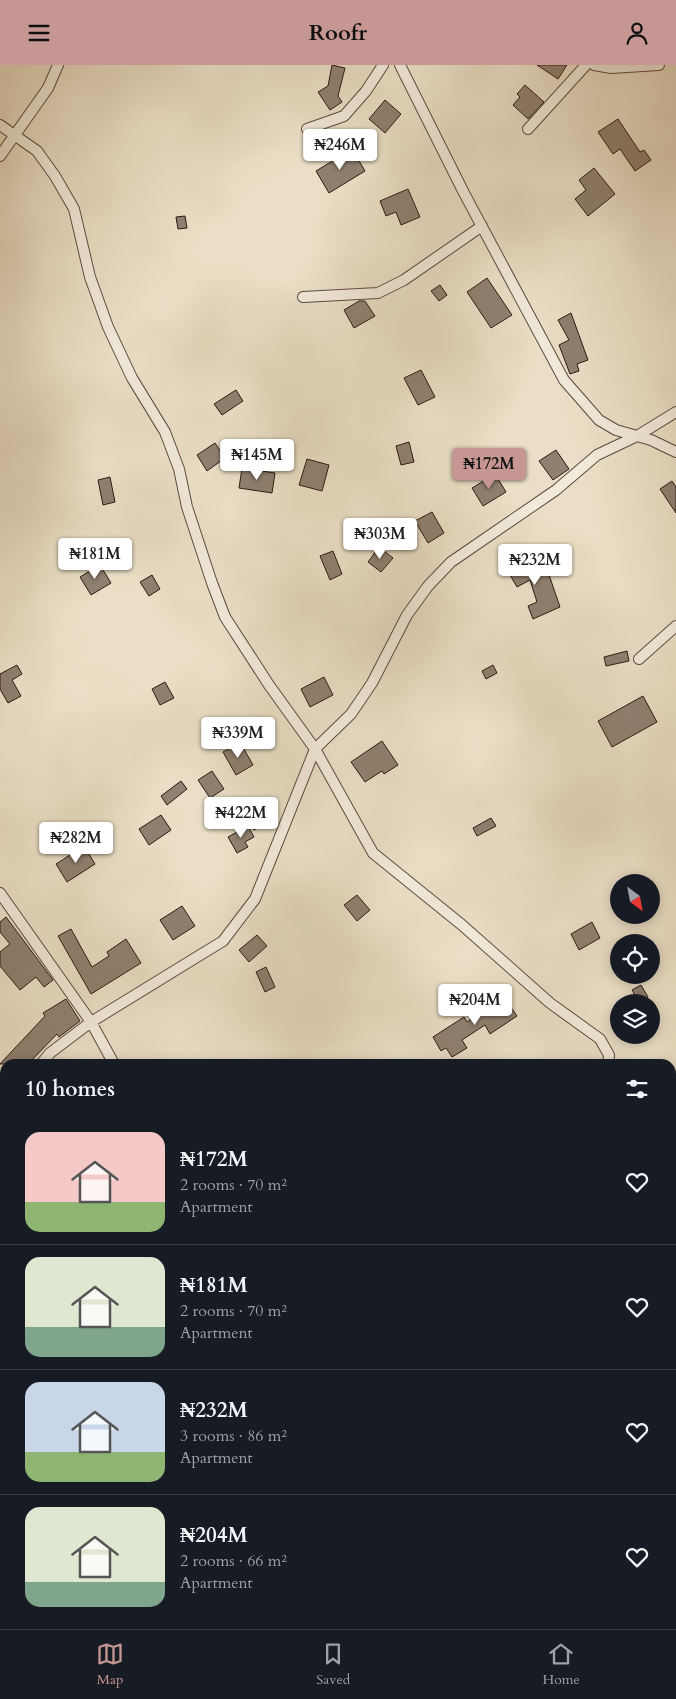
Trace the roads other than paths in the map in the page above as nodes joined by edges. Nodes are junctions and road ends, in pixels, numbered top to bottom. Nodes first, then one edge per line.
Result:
1 (58, 65) edge
2 (383, 65) edge
3 (400, 65) edge
4 (586, 65) edge
5 (594, 65) edge
6 (659, 65) edge
7 (0, 125) edge
8 (307, 129) dead end
9 (528, 129) dead end
10 (15, 136) junction
11 (0, 157) edge
12 (482, 226) junction
13 (303, 297) dead end
14 (676, 412) edge
15 (637, 436) junction
16 (676, 452) edge
17 (676, 626) edge
18 (639, 659) dead end
19 (315, 749) junction
20 (0, 893) edge
21 (90, 1022) junction
22 (46, 1059) edge
23 (111, 1059) edge
24 (609, 1059) edge

1 - 10 street
2 - 8 street
3 - 12 street
4 - 9 street
5 - 6 street
7 - 10 street
10 - 11 street
10 - 19 street
12 - 13 street
12 - 15 street
14 - 15 street
15 - 16 street
15 - 19 street
17 - 18 street
19 - 21 street
19 - 24 street
20 - 21 street
21 - 22 street
21 - 23 street

